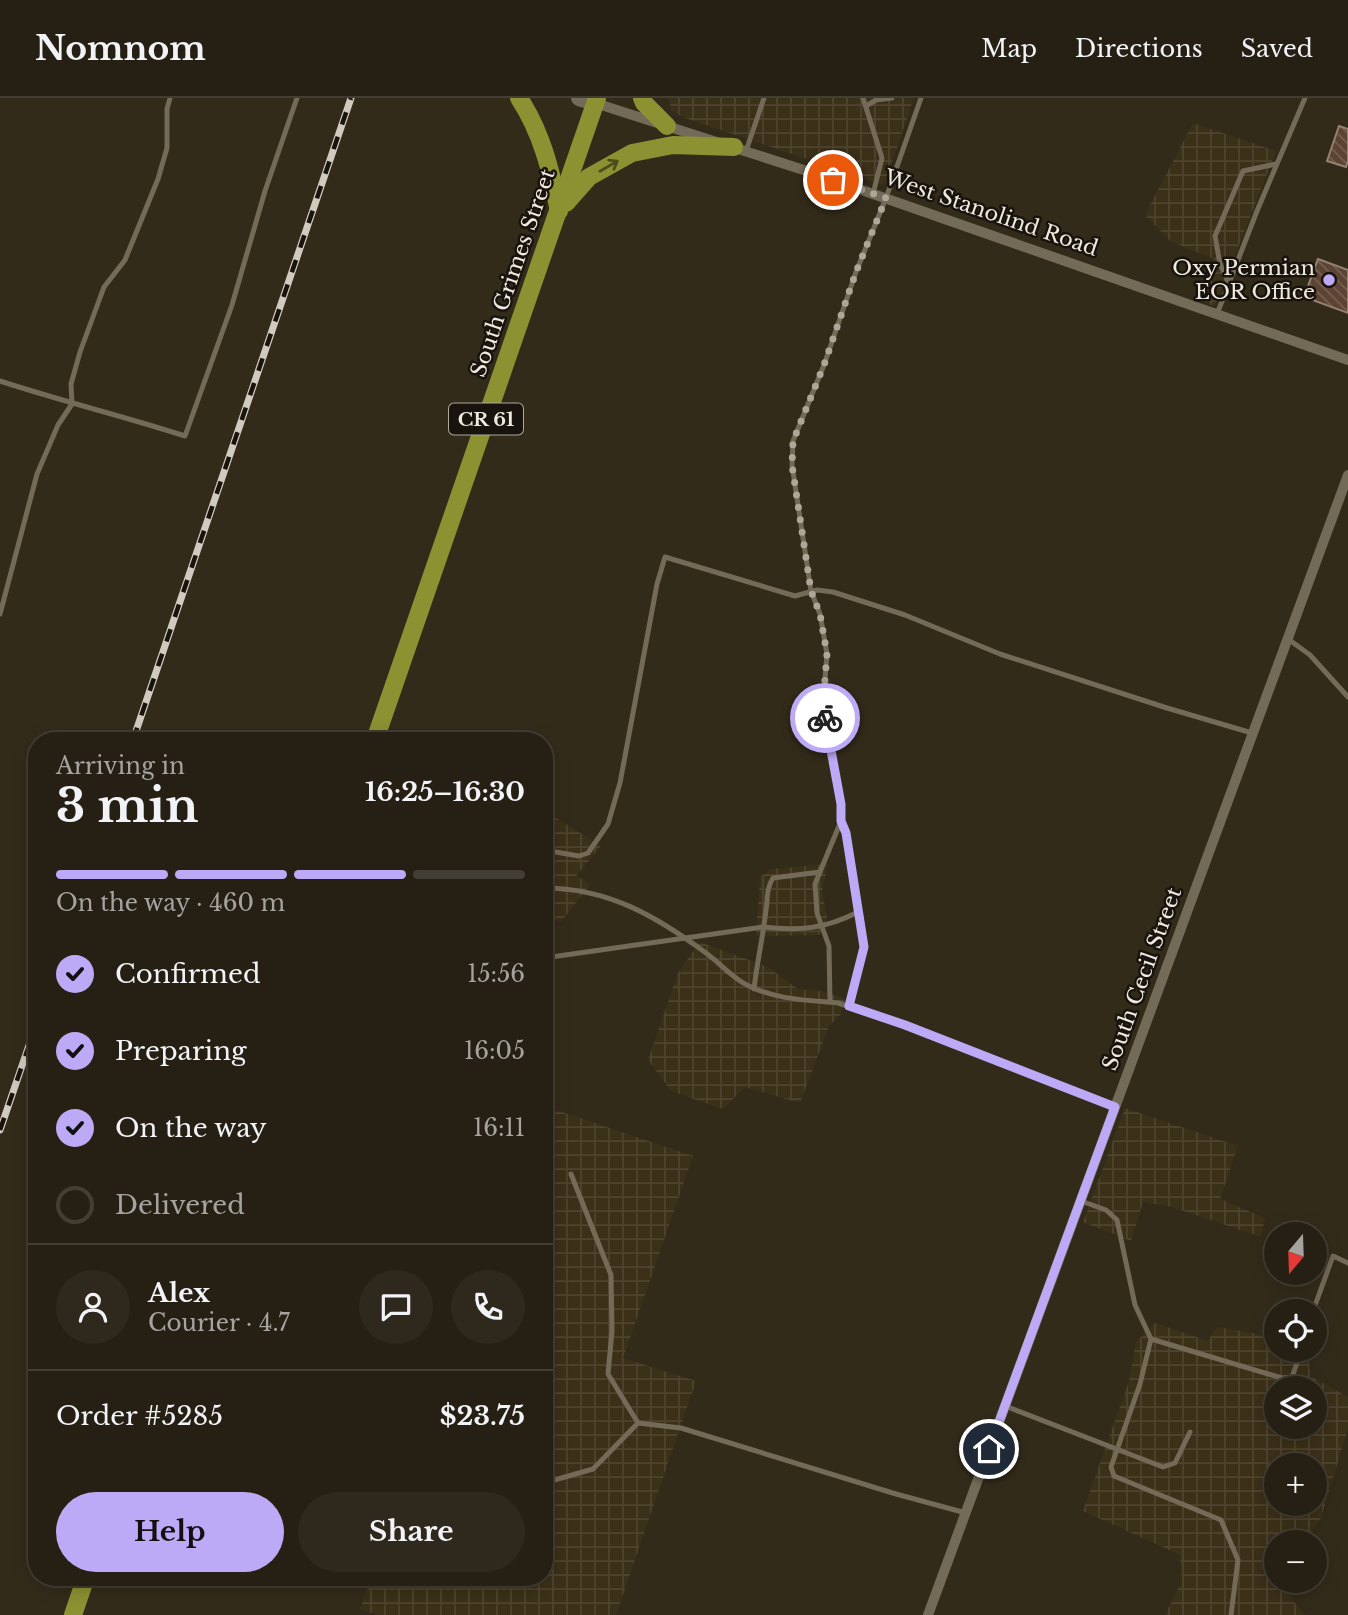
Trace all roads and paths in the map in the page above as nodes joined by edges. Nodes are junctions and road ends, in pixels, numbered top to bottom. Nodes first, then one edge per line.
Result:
1 (170, 98) edge
2 (297, 98) edge
3 (519, 98) edge
4 (642, 98) edge
5 (764, 98) edge
6 (863, 98) edge
7 (892, 98) edge
8 (920, 98) edge
9 (1305, 98) edge
10 (590, 100) edge
11 (866, 106) junction
12 (667, 126) junction
13 (740, 149) junction
14 (1277, 164) junction
15 (873, 194) junction
16 (886, 198) junction
17 (559, 211) junction
18 (1229, 284) junction
19 (1217, 314) junction
20 (1348, 360) edge
21 (0, 381) edge
22 (72, 404) junction
23 (1348, 475) edge
24 (811, 591) junction
25 (0, 614) edge
26 (1288, 639) junction
27 (1348, 697) edge
28 (378, 732) edge
29 (1253, 733) junction
30 (841, 821) junction
31 (553, 852) edge
32 (820, 872) junction
33 (553, 889) edge
34 (858, 912) junction
35 (823, 926) junction
36 (763, 927) junction
37 (687, 939) junction
38 (553, 957) edge
39 (754, 989) junction
40 (830, 1002) junction
41 (849, 1006) junction
42 (1115, 1107) junction
43 (571, 1174) dead end
44 (1081, 1201) junction
45 (1348, 1263) edge
46 (1317, 1299) edge
47 (1151, 1339) junction
48 (1297, 1362) edge
49 (1005, 1406) junction
50 (638, 1423) junction
51 (1190, 1432) dead end
52 (1117, 1450) junction
53 (553, 1480) edge
54 (966, 1513) junction
55 (83, 1586) edge
56 (73, 1615) edge
57 (928, 1615) edge
58 (1231, 1615) edge

1 - 22 lane
2 - 22 lane
3 - 17 main road
4 - 12 main road
5 - 13 lane
6 - 11 lane
7 - 11 lane
8 - 16 lane
9 - 14 lane
10 - 12 street, West Stanolind Road
10 - 17 main road, South Grimes Street / CR 61
11 - 15 lane
12 - 13 street, West Stanolind Road
13 - 15 street, West Stanolind Road
17 -> 13 main road
14 - 18 lane
14 - 18 lane
15 - 16 street, West Stanolind Road
16 - 19 street, West Stanolind Road
16 - 24 lane
17 - 28 main road, South Grimes Street / CR 61
18 - 19 lane
19 - 20 street, West Stanolind Road
21 - 22 lane
22 - 25 lane
23 - 26 street, South Cecil Street
24 - 29 lane
24 - 30 lane
24 - 31 lane
26 - 27 lane
26 - 29 street, South Cecil Street
29 - 42 street, South Cecil Street
30 - 32 lane
30 - 34 lane
32 - 35 lane
32 - 36 lane
33 - 37 lane
34 - 35 lane
34 - 41 lane
35 - 36 lane
35 - 40 lane
36 - 37 lane
36 - 39 lane
37 - 38 lane
37 - 39 lane
39 - 40 lane
40 - 41 lane
41 - 42 lane
42 - 44 street, South Cecil Street
43 - 50 lane
44 - 47 lane
44 - 49 street, South Cecil Street
45 - 46 lane
47 - 48 lane
47 - 52 lane
49 - 52 lane
49 - 54 street, South Cecil Street
50 - 53 lane
50 - 54 lane
51 - 52 lane
52 - 58 lane
54 - 57 street, South Cecil Street
55 - 56 main road

